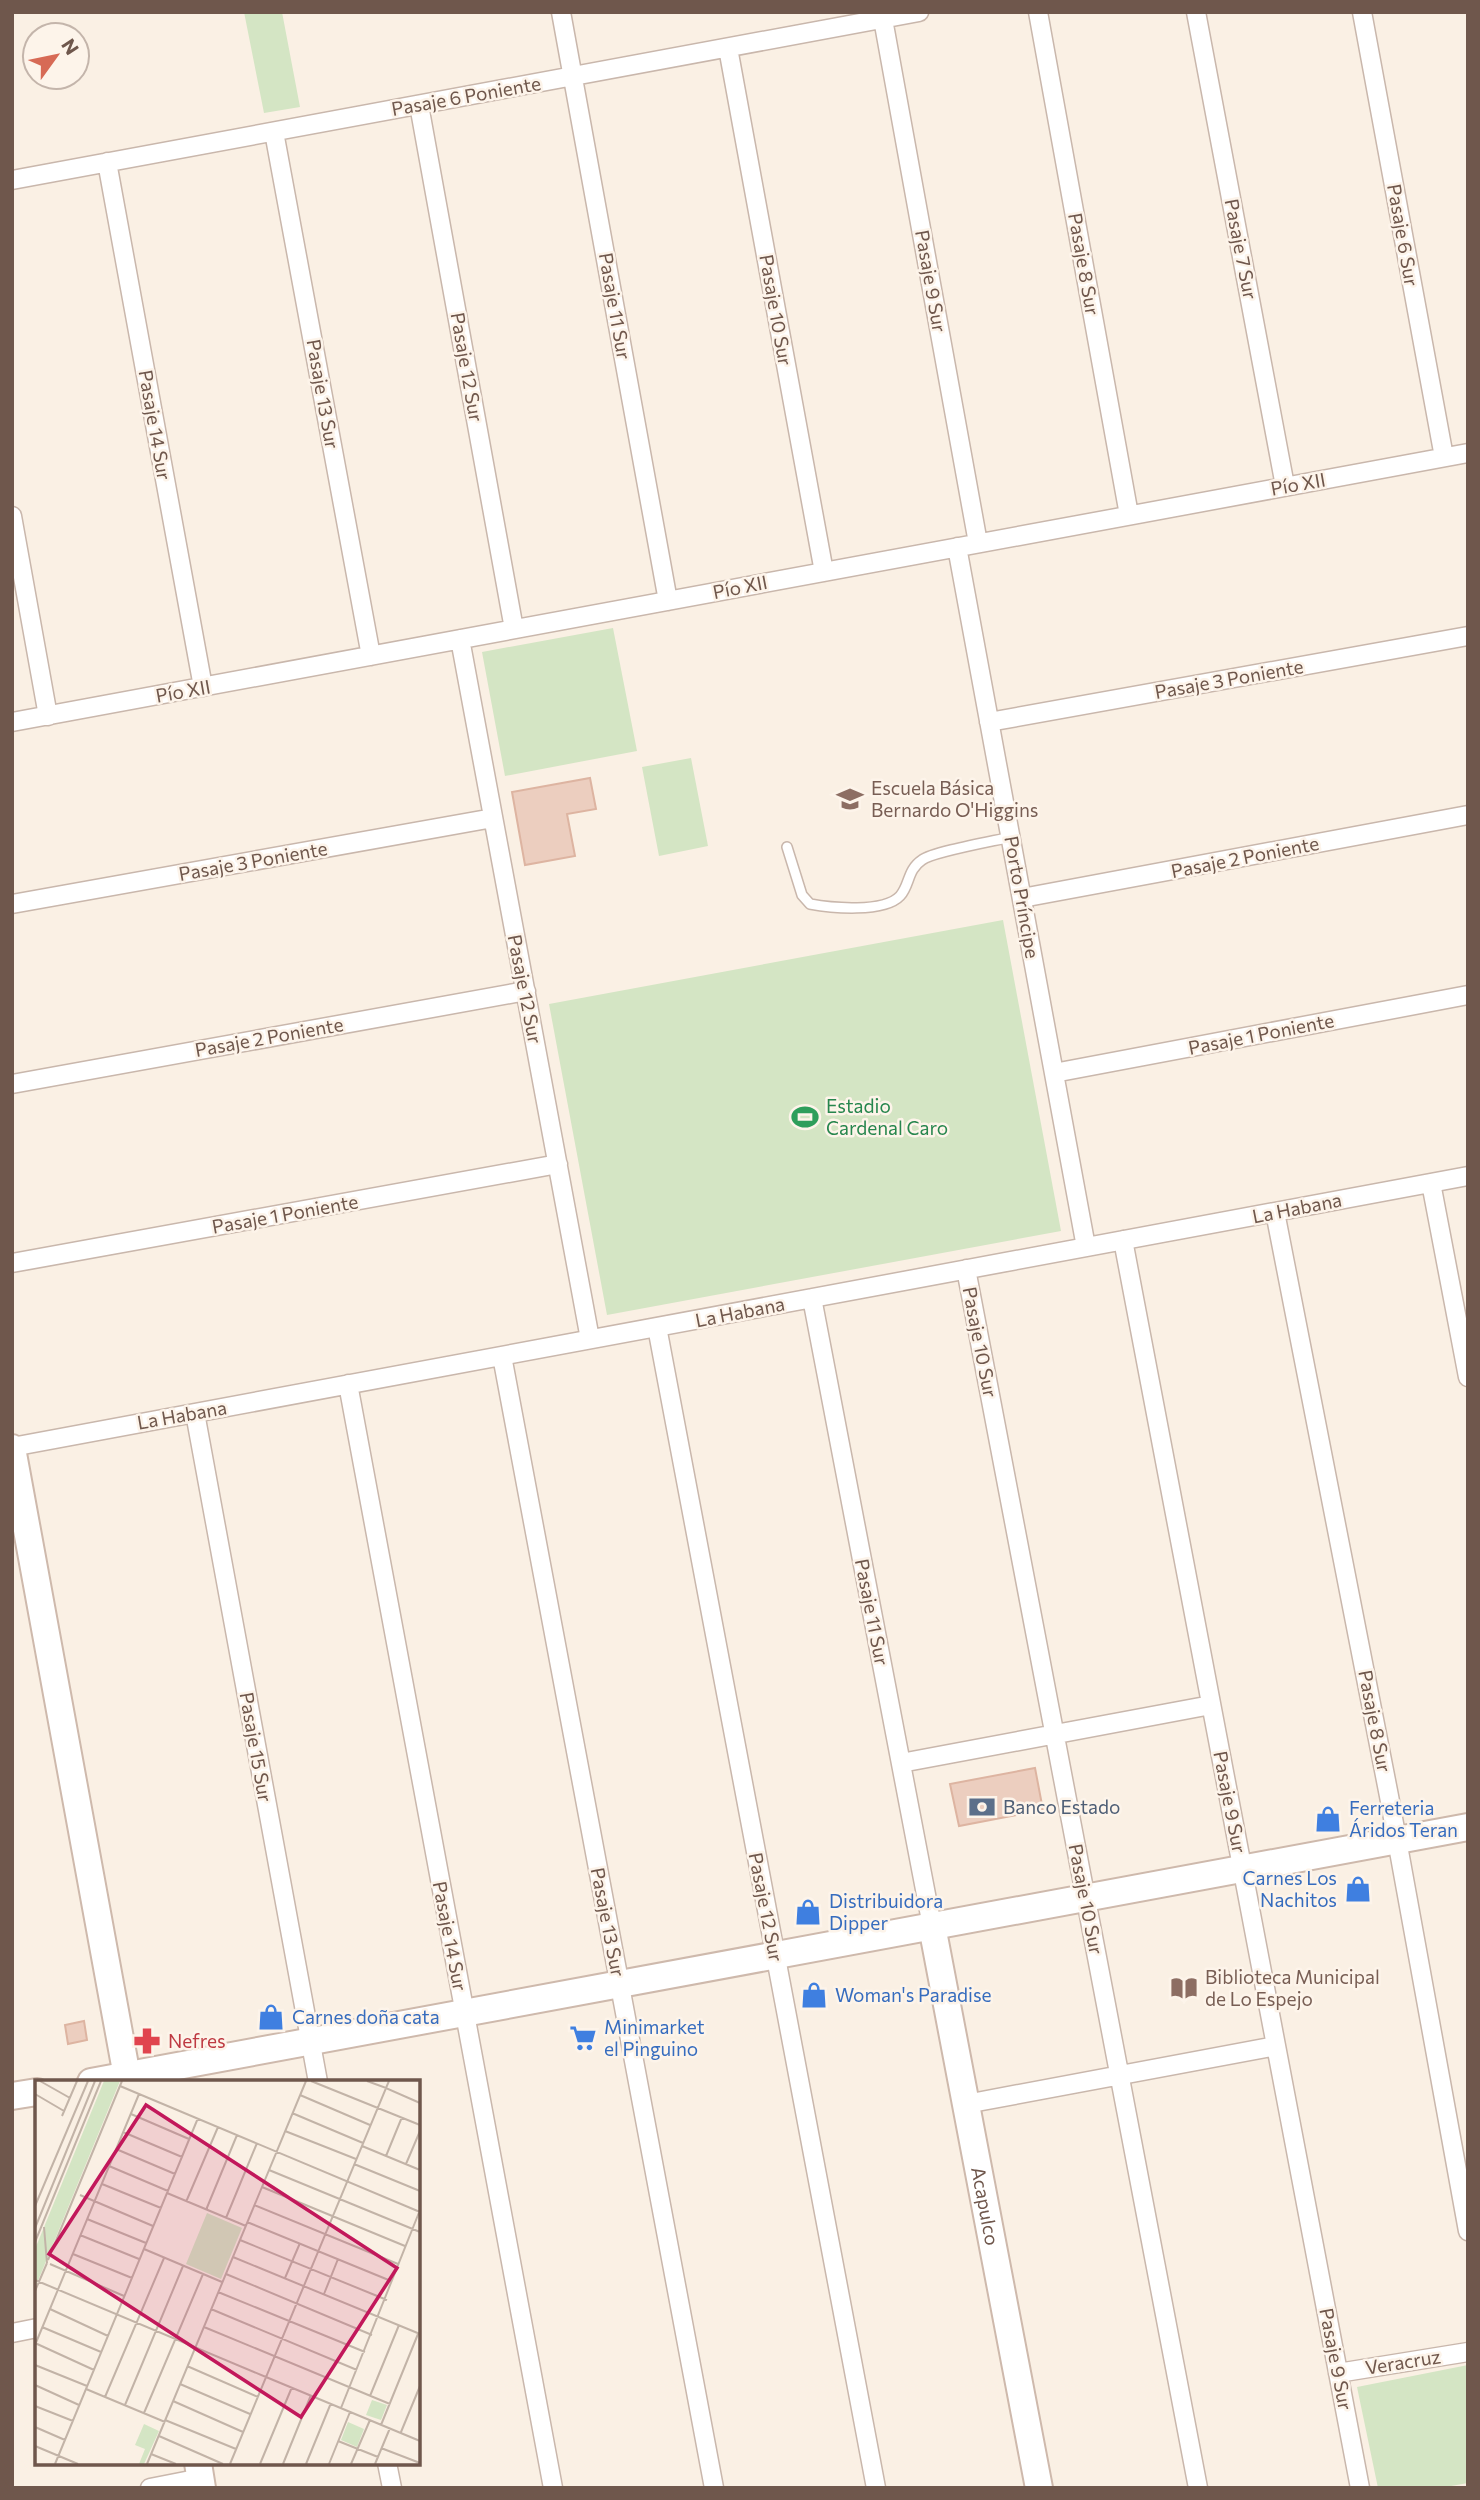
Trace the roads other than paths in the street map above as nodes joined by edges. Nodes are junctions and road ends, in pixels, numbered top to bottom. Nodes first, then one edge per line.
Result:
1 (561, 12) edge
2 (919, 12) edge
3 (1038, 12) edge
4 (1196, 12) edge
5 (1362, 12) edge
6 (883, 19) junction
7 (728, 48) junction
8 (573, 76) junction
9 (419, 105) junction
10 (274, 132) junction
11 (107, 162) junction
12 (12, 180) edge
13 (1468, 453) edge
14 (1444, 457) junction
15 (1285, 486) junction
16 (1129, 515) junction
17 (12, 516) edge
18 (978, 543) junction
19 (957, 547) junction
20 (824, 572) junction
21 (668, 601) junction
22 (514, 629) junction
23 (1468, 636) edge
24 (460, 639) junction
25 (371, 656) junction
26 (203, 687) junction
27 (48, 716) junction
28 (12, 722) edge
29 (989, 722) junction
30 (1468, 815) edge
31 (493, 818) junction
32 (1011, 837) junction
33 (787, 847) dead end
34 (1022, 898) junction
35 (12, 904) edge
36 (526, 991) junction
37 (1468, 995) edge
38 (1054, 1073) junction
39 (12, 1084) edge
40 (558, 1164) junction
41 (1468, 1176) edge
42 (1431, 1183) junction
43 (1275, 1212) junction
44 (1123, 1241) junction
45 (1086, 1247) junction
46 (12, 1263) edge
47 (966, 1269) junction
48 (812, 1298) junction
49 (657, 1327) junction
50 (590, 1339) junction
51 (502, 1356) junction
52 (1468, 1377) edge
53 (348, 1384) junction
54 (195, 1413) junction
55 (12, 1447) edge
56 (1211, 1705) junction
57 (1055, 1735) junction
58 (901, 1763) junction
59 (1468, 1826) edge
60 (1397, 1840) junction
61 (1242, 1869) junction
62 (1086, 1898) junction
63 (932, 1926) junction
64 (775, 1955) junction
65 (620, 1984) junction
66 (465, 2013) junction
67 (310, 2041) junction
68 (1276, 2046) junction
69 (1120, 2075) junction
70 (127, 2079) edge
71 (318, 2080) edge
72 (35, 2092) edge
73 (12, 2096) edge
74 (966, 2104) junction
75 (1468, 2231) edge
76 (35, 2328) edge
77 (12, 2333) edge
78 (1468, 2352) edge
79 (1338, 2372) junction
80 (387, 2465) edge
81 (200, 2476) edge
82 (150, 2488) edge
83 (392, 2488) edge
84 (553, 2488) edge
85 (714, 2488) edge
86 (876, 2488) edge
87 (1039, 2488) edge
88 (1198, 2488) edge
89 (1360, 2488) edge

1 - 8 street, Pasaje 11 Sur
2 - 6 street, Pasaje 6 Poniente
3 - 16 street, Pasaje 8 Sur
4 - 15 street, Pasaje 7 Sur
5 - 14 street, Pasaje 6 Sur
6 - 7 street, Pasaje 6 Poniente
6 - 18 street, Pasaje 9 Sur
7 - 8 street, Pasaje 6 Poniente
7 - 20 street, Pasaje 10 Sur
8 - 9 street, Pasaje 6 Poniente
8 - 21 street, Pasaje 11 Sur
9 - 10 street, Pasaje 6 Poniente
9 - 22 street, Pasaje 12 Sur
10 - 11 street, Pasaje 6 Poniente
10 - 25 street, Pasaje 13 Sur
11 - 12 street, Pasaje 6 Poniente
11 - 26 street, Pasaje 14 Sur
13 - 14 street, Pío XII
14 - 15 street, Pío XII
15 - 16 street, Pío XII
16 - 18 street, Pío XII
17 - 27 street
18 - 19 street, Pío XII
19 - 20 street, Pío XII
19 - 29 street, Porto Príncipe
20 - 21 street, Pío XII
21 - 22 street, Pío XII
22 - 24 street, Pío XII
23 - 29 street, Pasaje 3 Poniente
24 - 25 street, Pío XII
24 - 31 street, Pasaje 12 Sur
25 - 26 street, Pío XII
26 - 27 street, Pío XII
27 - 28 street, Pío XII
29 - 32 street, Porto Príncipe
30 - 34 street, Pasaje 2 Poniente
31 - 35 street, Pasaje 3 Poniente
31 - 36 street, Pasaje 12 Sur
32 - 33 lane
32 - 34 street, Porto Príncipe
34 - 38 street, Porto Príncipe
36 - 39 street, Pasaje 2 Poniente
36 - 40 street, Pasaje 12 Sur
37 - 38 street, Pasaje 1 Poniente
38 - 45 street, Porto Príncipe
40 - 46 street, Pasaje 1 Poniente
40 - 50 street, Pasaje 12 Sur
41 - 42 street, La Habana
42 - 43 street, La Habana
42 - 52 street
43 - 44 street, La Habana
43 - 60 street, Pasaje 8 Sur
44 - 45 street, La Habana
44 - 56 street, Pasaje 9 Sur
45 - 47 street, La Habana
47 - 48 street, La Habana
47 - 57 street, Pasaje 10 Sur
48 - 49 street, La Habana
48 - 58 street, Pasaje 11 Sur
49 - 50 street, La Habana
49 - 64 street, Pasaje 12 Sur
50 - 51 street, La Habana
51 - 53 street, La Habana
51 - 65 street, Pasaje 13 Sur
53 - 54 street, La Habana
53 - 66 street, Pasaje 14 Sur
54 - 55 street, La Habana
54 - 67 street, Pasaje 15 Sur
55 - 70 main road
56 - 57 street
56 - 61 street, Pasaje 9 Sur
57 - 58 street
57 - 62 street, Pasaje 10 Sur
58 - 63 street, Pasaje 11 Sur
59 - 60 main road
60 - 61 main road
60 - 75 street, Pasaje 8 Sur
61 - 62 main road
61 - 68 street, Pasaje 9 Sur
62 - 63 main road
62 - 69 street, Pasaje 10 Sur
63 - 64 main road
63 - 74 main road, Acapulco
64 - 65 main road
64 - 86 street, Pasaje 12 Sur
65 - 66 main road
65 - 85 street, Pasaje 13 Sur
66 - 67 main road
66 - 84 street, Pasaje 14 Sur
67 - 70 main road
67 - 71 street, Pasaje 15 Sur
68 - 69 street
68 - 79 street, Pasaje 9 Sur
69 - 74 street
69 - 88 street, Pasaje 10 Sur
72 - 73 main road
74 - 87 main road, Acapulco
76 - 77 street
78 - 79 street, Veracruz
79 - 89 street, Pasaje 9 Sur
80 - 83 street
81 - 82 street

